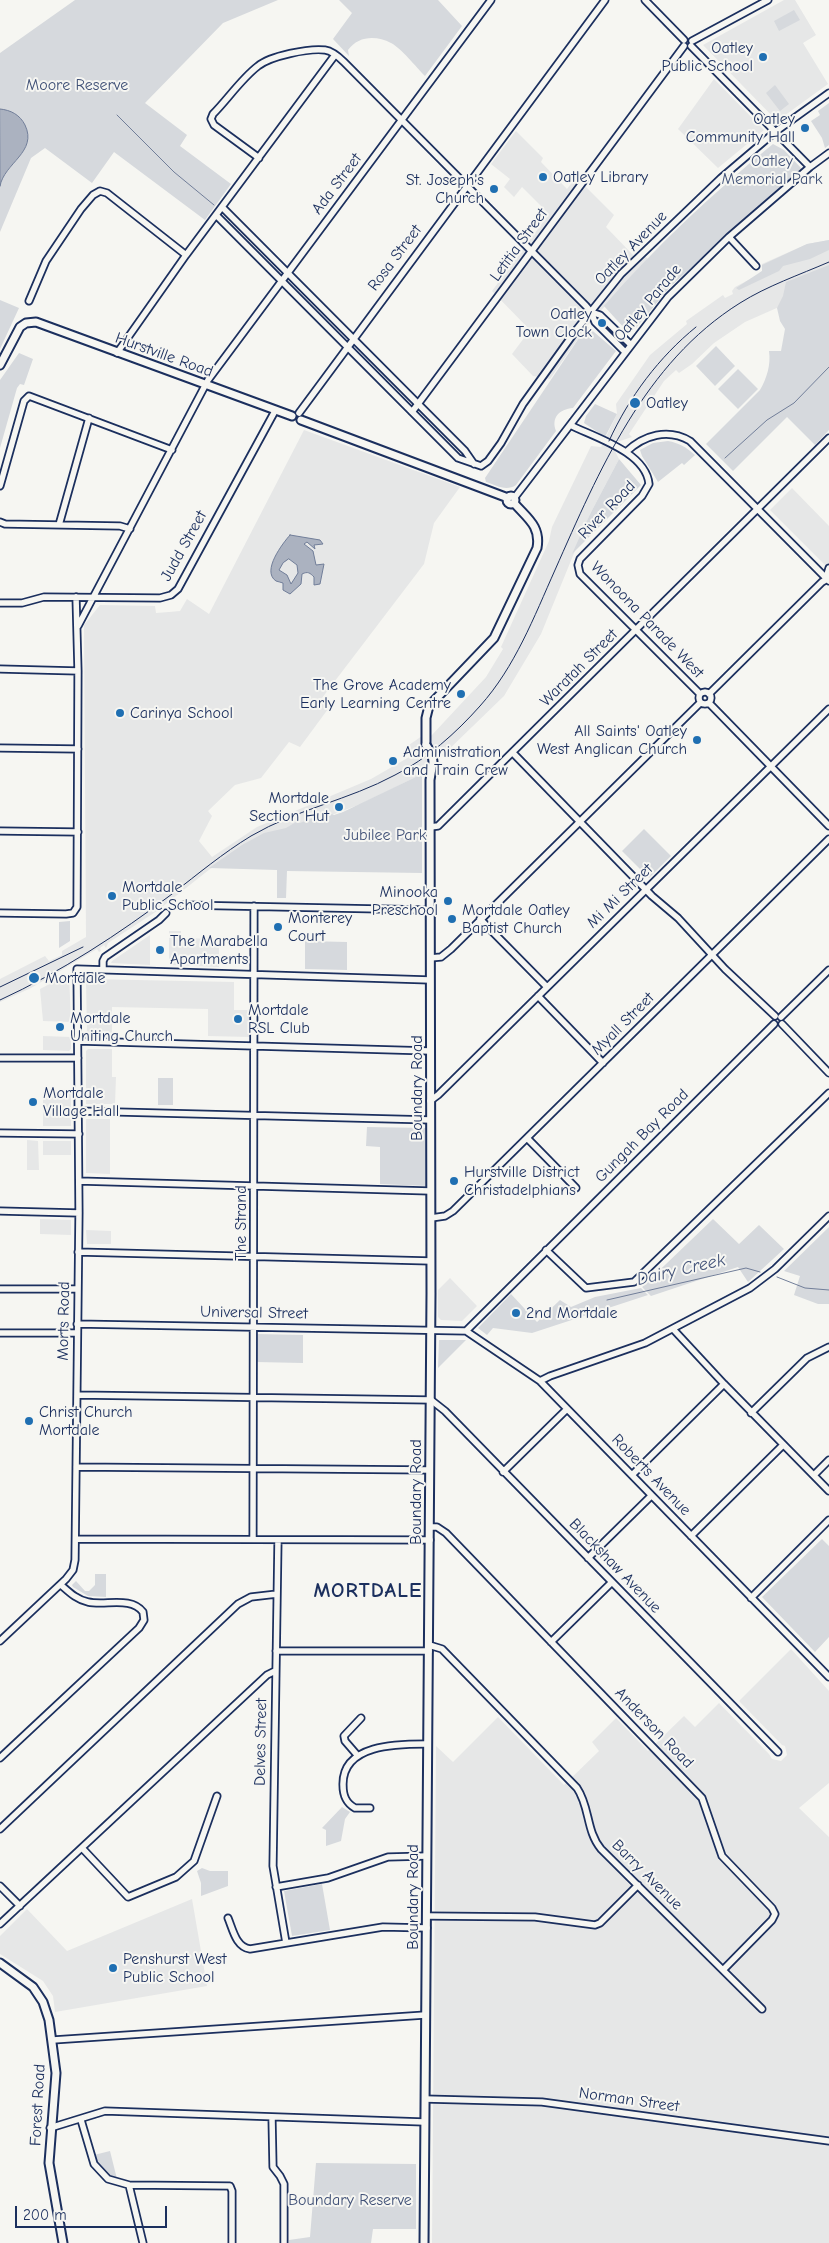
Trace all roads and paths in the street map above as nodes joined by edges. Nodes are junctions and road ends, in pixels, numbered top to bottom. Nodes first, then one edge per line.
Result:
1 (491, 0) edge
2 (604, 0) edge
3 (645, 0) edge
4 (768, 0) edge
5 (688, 43) junction
6 (335, 55) junction
7 (829, 93) edge
8 (402, 120) junction
9 (775, 132) junction
10 (829, 153) edge
11 (259, 158) junction
12 (810, 167) junction
13 (466, 185) junction
14 (222, 207) junction
15 (216, 215) junction
16 (728, 237) junction
17 (531, 251) junction
18 (186, 255) junction
19 (756, 266) dead end
20 (288, 273) junction
21 (281, 282) junction
22 (29, 301) dead end
23 (591, 312) junction
24 (353, 339) junction
25 (630, 344) junction
26 (347, 346) junction
27 (624, 352) junction
28 (117, 353) junction
29 (0, 365) edge
30 (206, 386) junction
31 (418, 404) junction
32 (275, 411) junction
33 (412, 412) junction
34 (297, 417) junction
35 (89, 418) junction
36 (570, 425) junction
37 (829, 438) edge
38 (172, 450) junction
39 (626, 452) junction
40 (474, 464) junction
41 (0, 486) edge
42 (512, 499) junction
43 (758, 509) junction
44 (2, 523) edge
45 (60, 525) junction
46 (130, 529) junction
47 (578, 565) joint
48 (829, 568) edge
49 (828, 579) edge
50 (76, 597) junction
51 (94, 598) junction
52 (0, 603) edge
53 (78, 626) junction
54 (635, 631) junction
55 (0, 669) edge
56 (78, 671) junction
57 (700, 694) junction
58 (709, 694) junction
59 (700, 703) junction
60 (709, 703) junction
61 (829, 709) edge
62 (426, 745) joint
63 (0, 748) edge
64 (78, 749) junction
65 (512, 752) junction
66 (771, 767) junction
67 (581, 822) junction
68 (829, 826) edge
69 (430, 827) junction
70 (0, 831) edge
71 (78, 832) junction
72 (829, 839) edge
73 (646, 890) junction
74 (182, 905) dead end
75 (254, 906) junction
76 (429, 910) junction
77 (0, 913) edge
78 (166, 913) dead end
79 (480, 919) junction
80 (711, 955) junction
81 (430, 958) junction
82 (104, 970) junction
83 (829, 970) edge
84 (254, 975) junction
85 (430, 980) junction
86 (547, 987) junction
87 (538, 996) junction
88 (774, 1016) junction
89 (782, 1017) junction
90 (774, 1024) junction
91 (782, 1024) junction
92 (78, 1041) junction
93 (254, 1046) junction
94 (430, 1051) junction
95 (0, 1058) edge
96 (78, 1058) junction
97 (603, 1063) junction
98 (829, 1073) edge
99 (829, 1093) edge
100 (430, 1101) junction
101 (78, 1111) junction
102 (255, 1116) junction
103 (431, 1120) junction
104 (0, 1132) edge
105 (79, 1134) junction
106 (527, 1138) junction
107 (79, 1181) junction
108 (255, 1185) junction
109 (576, 1188) dead end
110 (430, 1191) junction
111 (0, 1211) edge
112 (79, 1213) junction
113 (829, 1216) edge
114 (431, 1218) junction
115 (546, 1250) junction
116 (78, 1252) junction
117 (255, 1257) junction
118 (431, 1261) junction
119 (0, 1288) edge
120 (78, 1289) junction
121 (77, 1324) junction
122 (254, 1327) junction
123 (673, 1329) junction
124 (431, 1330) junction
125 (466, 1331) junction
126 (0, 1333) edge
127 (77, 1333) junction
128 (829, 1348) edge
129 (540, 1381) junction
130 (724, 1384) junction
131 (77, 1395) junction
132 (253, 1398) junction
133 (431, 1400) junction
134 (567, 1409) junction
135 (751, 1413) junction
136 (783, 1445) junction
137 (829, 1460) edge
138 (76, 1467) junction
139 (253, 1469) junction
140 (430, 1470) junction
141 (503, 1472) junction
142 (632, 1475) junction
143 (814, 1476) junction
144 (829, 1491) edge
145 (651, 1496) junction
146 (829, 1520) edge
147 (430, 1527) junction
148 (691, 1536) junction
149 (76, 1539) junction
150 (253, 1539) junction
151 (278, 1540) junction
152 (430, 1540) junction
153 (588, 1558) junction
154 (611, 1583) junction
155 (61, 1585) junction
156 (277, 1594) junction
157 (751, 1598) junction
158 (0, 1641) edge
159 (551, 1642) junction
160 (429, 1648) junction
161 (276, 1651) junction
162 (275, 1671) junction
163 (829, 1677) edge
164 (361, 1718) dead end
165 (339, 1730) dead end
166 (344, 1734) junction
167 (428, 1744) junction
168 (778, 1752) dead end
169 (358, 1756) junction
170 (0, 1758) edge
171 (217, 1796) dead end
172 (370, 1808) dead end
173 (0, 1829) edge
174 (82, 1848) junction
175 (427, 1856) junction
176 (638, 1885) junction
177 (0, 1886) edge
178 (276, 1887) junction
179 (20, 1906) junction
180 (427, 1916) junction
181 (228, 1918) dead end
182 (0, 1924) edge
183 (426, 1928) junction
184 (286, 1943) junction
185 (0, 1963) edge
186 (723, 1970) junction
187 (762, 2009) dead end
188 (426, 2014) junction
189 (52, 2040) junction
190 (425, 2100) junction
191 (272, 2118) junction
192 (81, 2120) junction
193 (424, 2122) junction
194 (50, 2128) junction
195 (829, 2141) edge
196 (128, 2185) junction
197 (57, 2210) junction
198 (63, 2243) edge
199 (68, 2243) edge
200 (143, 2243) edge
201 (232, 2243) edge
202 (284, 2243) edge
203 (424, 2243) edge

1 - 8 street, Ada Street
2 - 13 street, Rosa Street
3 - 5 street
4 - 5 street, Letitia Street
5 - 9 street
5 - 17 street, Letitia Street
6 - 8 street
6 - 11 street
6 - 11 street
7 - 9 street, Oatley Avenue
8 - 13 street
8 - 20 street, Ada Street
9 - 12 street
9 - 23 street, Oatley Avenue
10 - 12 street, Oatley Parade
11 - 14 street
12 - 16 street, Oatley Parade
13 - 17 street
13 - 24 street, Rosa Street
14 - 15 street
14 - 20 street
15 - 18 street
15 - 21 street
16 - 19 street
16 - 25 street, Oatley Parade
17 - 23 street
17 - 31 street, Letitia Street
18 - 22 street
18 - 28 street
20 - 21 street, Ada Street
20 - 24 street
21 - 26 street
21 - 30 street, Ada Street
23 - 25 street
23 - 27 street
23 - 40 street, Oatley Avenue
24 - 26 street, Rosa Street
24 - 31 street
25 - 27 street, Oatley Parade
26 - 33 street
26 - 34 street, Rosa Street
27 - 36 street, Oatley Parade
28 - 29 main road, Hurstville Road
28 - 30 main road, Hurstville Road
30 - 32 main road, Hurstville Road
30 - 38 street, Ada Street
31 - 33 street, Letitia Street
31 - 40 street
32 - 34 main road, Hurstville Road
32 - 51 street, Judd Street
33 - 40 street
34 - 42 main road, Hurstville Road
35 - 38 street
35 - 41 street
35 - 45 street
36 - 39 street, River Road
36 - 42 street, Oatley Parade
37 - 43 street, Waratah Street
38 - 46 street, Ada Street
39 - 43 street
39 - 47 street, River Road
42 - 62 main road, Hurstville Road
43 - 49 street
43 - 54 street, Waratah Street
44 - 45 street
45 - 46 street
46 - 51 street, Ada Street
47 - 54 street, Wonoona Parade West
48 - 49 street
49 - 58 street
50 - 51 street, Judd Street
50 - 52 street, Judd Street
50 - 53 street
51 - 53 street, Ada Street
53 - 56 street
54 - 57 street, Wonoona Parade West
54 - 65 street, Waratah Street
55 - 56 street
56 - 64 street
57 - 58 street
57 - 59 street
58 - 60 street
59 - 60 street
59 - 67 street
60 - 66 street
61 - 66 street, Mi Mi Street
62 - 69 main road, Boundary Road, bridge
63 - 64 street
64 - 71 street
65 - 67 street
65 - 69 street, Waratah Street
66 - 68 street
66 - 73 street, Mi Mi Street
67 - 73 street
67 - 79 street
69 - 76 main road, Boundary Road
70 - 71 street
71 - 77 street
72 - 80 street, Myall Street
73 - 80 street
73 - 86 street, Mi Mi Street
74 - 75 street
75 - 76 street
75 - 84 street, The Strand
76 - 81 main road, Boundary Road
78 - 82 street
79 - 81 street
79 - 86 street
80 - 88 street
80 - 97 street, Myall Street
81 - 85 main road, Boundary Road
82 - 84 street
82 - 92 street, Morts Road
83 - 89 street
84 - 85 street
84 - 93 street, The Strand
85 - 94 main road, Boundary Road
86 - 87 street, Mi Mi Street
87 - 97 street
87 - 100 street, Mi Mi Street
88 - 89 street
88 - 90 street
89 - 91 street
90 - 91 street
90 - 115 street, Gungah Bay Road
91 - 98 street
92 - 93 street
92 - 96 street, Morts Road
93 - 94 street
93 - 102 street, The Strand
94 - 100 main road, Boundary Road
95 - 96 street
96 - 101 street, Morts Road
97 - 106 street, Myall Street
99 - 115 street
100 - 103 main road, Boundary Road
101 - 102 street
101 - 105 street, Morts Road
102 - 103 street
102 - 108 street, The Strand
103 - 110 main road, Boundary Road
104 - 105 street
105 - 107 street, Morts Road
106 - 109 street
106 - 114 street, Myall Street
107 - 108 street
107 - 112 street, Morts Road
108 - 110 street
108 - 117 street, The Strand
110 - 114 main road, Boundary Road
111 - 112 street
112 - 116 street, Morts Road
113 - 123 street
114 - 118 main road, Boundary Road
115 - 125 street, Gungah Bay Road
116 - 117 street
116 - 120 street, Morts Road
117 - 118 street
117 - 122 street, The Strand
118 - 124 main road, Boundary Road
119 - 120 street
120 - 121 street, Morts Road
121 - 122 street, Universal Street
121 - 127 street, Morts Road
122 - 124 street, Universal Street
122 - 132 street, The Strand
123 - 129 street
123 - 130 street
124 - 125 street
124 - 133 main road, Boundary Road
125 - 129 street, Roberts Avenue
126 - 127 street
127 - 131 street, Morts Road
128 - 135 street
129 - 134 street, Roberts Avenue
130 - 135 street
130 - 142 street
131 - 132 street
131 - 138 street, Morts Road
132 - 133 street
132 - 139 street, The Strand
133 - 140 main road, Boundary Road
133 - 141 street, Blackshaw Avenue
134 - 141 street
134 - 142 street, Roberts Avenue
135 - 136 street
136 - 143 street
136 - 148 street
137 - 143 street
138 - 139 street
138 - 149 street, Morts Road
139 - 140 street
139 - 150 street, The Strand
140 - 147 main road, Boundary Road
141 - 153 street, Blackshaw Avenue
142 - 145 street, Roberts Avenue
143 - 144 street
145 - 148 street, Roberts Avenue
145 - 153 street
146 - 157 street
147 - 152 main road, Boundary Road
147 - 159 street, Anderson Road
148 - 157 street, Roberts Avenue
149 - 150 street
149 - 155 street, Morts Road
150 - 151 street
151 - 152 street
151 - 156 street, Delves Street
152 - 160 main road, Boundary Road
153 - 154 street, Blackshaw Avenue
154 - 159 street
154 - 168 street, Blackshaw Avenue
155 - 158 street, Morts Road
155 - 170 street
156 - 161 street, Delves Street
156 - 173 street
157 - 163 street, Roberts Avenue
159 - 186 street, Anderson Road
160 - 161 street
160 - 167 main road, Boundary Road
160 - 176 street, Barry Avenue
161 - 162 street, Delves Street
162 - 174 street
162 - 178 street, Delves Street
164 - 166 street
165 - 166 street
166 - 169 street
167 - 169 street
167 - 175 main road, Boundary Road
169 - 172 street
171 - 174 street
174 - 179 street
175 - 178 street
175 - 180 main road, Boundary Road
176 - 180 street
176 - 186 street, Barry Avenue
177 - 179 street
178 - 184 street, Delves Street
179 - 182 street
180 - 183 main road, Boundary Road
181 - 184 street
183 - 184 street
183 - 188 main road, Boundary Road
185 - 189 main road, Forest Road
186 - 187 street, Barry Avenue
188 - 189 street
188 - 190 main road, Boundary Road
189 - 194 main road, Forest Road
190 - 193 main road, Boundary Road
190 - 195 street, Norman Street
191 - 192 street
191 - 193 street
191 - 202 street
192 - 194 street
192 - 196 street
193 - 203 main road, Boundary Road
194 - 197 main road, Forest Road
196 - 200 street
196 - 201 street
197 - 198 main road, Forest Road
197 - 199 main road, Forest Road

